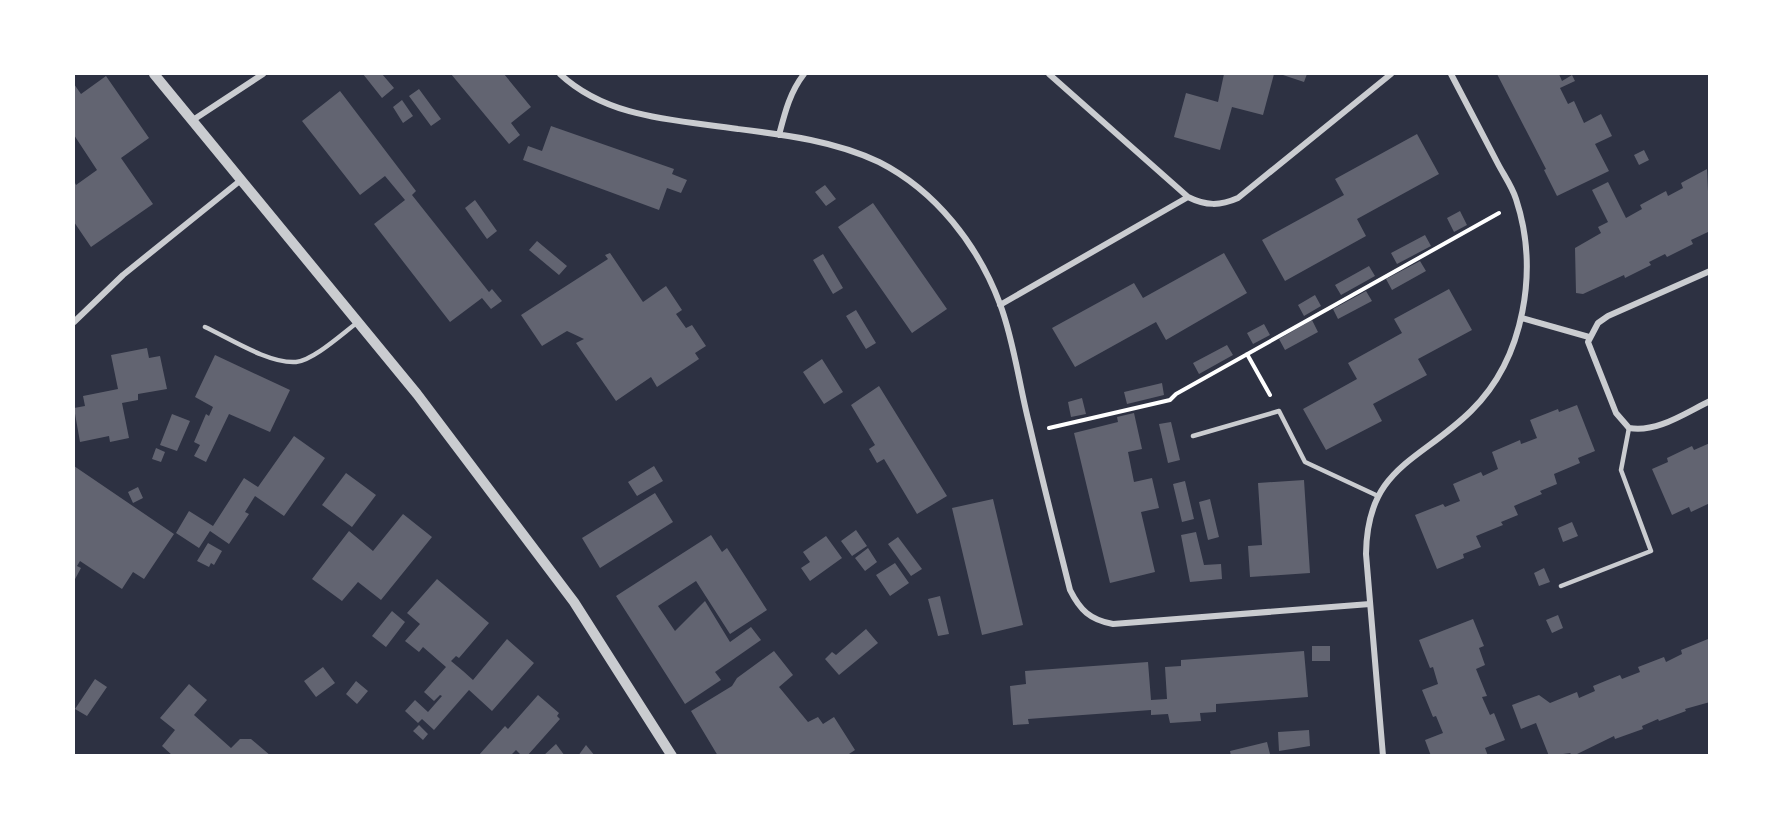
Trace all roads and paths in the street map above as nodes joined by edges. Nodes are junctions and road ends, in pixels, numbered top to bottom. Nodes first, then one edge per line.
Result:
1 (154, 74) edge
2 (263, 74) edge
3 (560, 74) edge
4 (804, 74) edge
5 (1049, 74) edge
6 (1391, 74) edge
7 (1451, 74) edge
8 (193, 120) junction
9 (779, 135) junction
10 (241, 180) junction
11 (1188, 197) junction
12 (1517, 203) junction
13 (1710, 271) edge
14 (1000, 305) junction
15 (1522, 318) junction
16 (74, 322) edge
17 (358, 322) junction
18 (205, 327) dead end
19 (1589, 337) junction
20 (1247, 354) junction
21 (1710, 401) edge
22 (1279, 411) junction
23 (1629, 428) junction
24 (1031, 432) junction
25 (1193, 436) dead end
26 (1378, 496) junction
27 (1561, 586) dead end
28 (1370, 604) junction
29 (672, 756) edge
30 (1383, 756) edge

1 - 8 street
2 - 8 street
3 - 9 street
4 - 9 street
5 - 11 street
6 - 11 street
7 - 12 street
8 - 10 street
9 - 14 street
10 - 16 street
10 - 17 street
11 - 14 street
12 - 15 street
12 - 20 path
13 - 19 street
14 - 24 street
15 - 19 street
15 - 26 street
17 - 18 lane
17 - 29 street
19 - 23 street
20 - 22 path
20 - 24 path
21 - 23 street
22 - 25 lane
22 - 26 lane
23 - 27 lane
24 - 28 street
26 - 28 street
28 - 30 street

